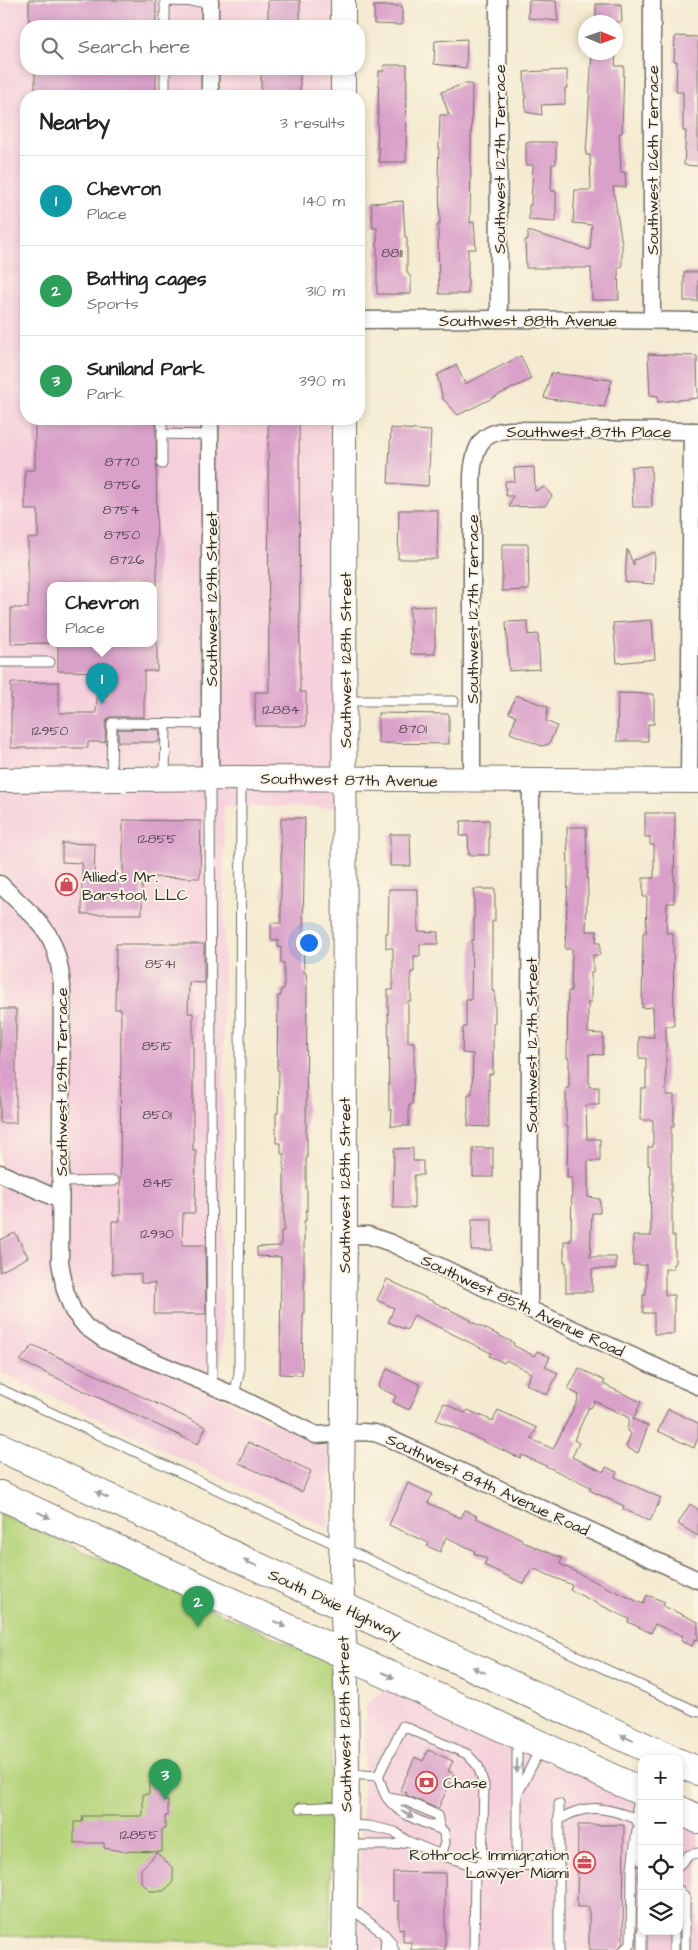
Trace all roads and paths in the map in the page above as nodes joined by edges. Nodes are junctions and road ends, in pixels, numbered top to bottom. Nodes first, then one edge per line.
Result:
1 (343, 0) edge
2 (498, 0) edge
3 (652, 0) edge
4 (210, 1) edge
5 (165, 20) edge
6 (210, 20) edge
7 (343, 20) edge
8 (165, 75) edge
9 (210, 75) edge
10 (343, 75) edge
11 (165, 90) edge
12 (210, 90) edge
13 (343, 90) edge
14 (499, 319) junction
15 (365, 320) edge
16 (652, 320) junction
17 (698, 321) edge
18 (162, 425) edge
19 (210, 425) edge
20 (344, 425) edge
21 (695, 431) edge
22 (162, 434) junction
23 (210, 435) junction
24 (482, 439) joint
25 (162, 464) dead end
26 (0, 662) edge
27 (50, 662) dead end
28 (345, 701) junction
29 (454, 701) dead end
30 (166, 724) junction
31 (211, 724) junction
32 (111, 778) junction
33 (165, 778) junction
34 (210, 778) junction
35 (241, 778) junction
36 (345, 778) junction
37 (0, 780) edge
38 (472, 780) junction
39 (531, 780) junction
40 (694, 781) edge
41 (0, 884) edge
42 (0, 1173) edge
43 (114, 1181) dead end
44 (60, 1182) junction
45 (60, 1200) junction
46 (345, 1235) junction
47 (68, 1301) joint
48 (530, 1309) junction
49 (698, 1386) edge
50 (212, 1387) junction
51 (0, 1389) edge
52 (234, 1395) junction
53 (342, 1433) junction
54 (0, 1447) edge
55 (0, 1494) edge
56 (341, 1548) junction
57 (698, 1580) edge
58 (341, 1606) junction
59 (344, 1654) junction
60 (698, 1712) edge
61 (517, 1735) junction
62 (542, 1747) junction
63 (662, 1755) edge
64 (683, 1765) edge
65 (698, 1771) edge
66 (348, 1774) junction
67 (378, 1776) junction
68 (638, 1792) edge
69 (517, 1796) junction
70 (640, 1800) edge
71 (559, 1804) dead end
72 (300, 1808) dead end
73 (683, 1812) edge
74 (698, 1818) edge
75 (637, 1819) junction
76 (558, 1820) junction
77 (346, 1826) junction
78 (637, 1830) junction
79 (407, 1841) junction
80 (639, 1845) edge
81 (698, 1853) edge
82 (441, 1855) junction
83 (683, 1861) edge
84 (478, 1866) junction
85 (517, 1866) junction
86 (559, 1866) junction
87 (683, 1895) edge
88 (344, 1903) junction
89 (383, 1933) junction
90 (642, 1935) edge
91 (674, 1935) edge
92 (628, 1947) edge
93 (344, 1950) edge
94 (385, 1950) edge
95 (394, 1950) edge
96 (474, 1950) edge
97 (559, 1950) edge
98 (642, 1950) edge
99 (674, 1950) edge
100 (685, 1950) edge

1 - 7 street
2 - 14 street, Southwest 127th Terrace
3 - 16 street, Southwest 126th Terrace
4 - 5 lane
4 - 6 street
8 - 11 lane
9 - 12 street
10 - 13 street
14 - 15 street, Southwest 88th Avenue
14 - 16 street, Southwest 88th Avenue
16 - 17 street, Southwest 88th Avenue
18 - 22 lane
19 - 23 street, Southwest 129th Street
20 - 28 street, Southwest 128th Street
21 - 24 street, Southwest 87th Place
21 - 40 street
22 - 23 lane
22 - 25 lane
23 - 31 street, Southwest 129th Street
24 - 38 street, Southwest 127th Terrace
26 - 27 lane
28 - 29 lane
28 - 36 street, Southwest 128th Street
30 - 31 lane
30 - 32 lane
30 - 33 lane
31 - 34 street, Southwest 129th Street
32 - 33 street, Southwest 87th Avenue
32 - 37 street, Southwest 87th Avenue
33 - 34 street, Southwest 87th Avenue
34 - 35 street, Southwest 87th Avenue
34 - 50 lane
35 - 36 street, Southwest 87th Avenue
35 - 52 lane
36 - 38 street, Southwest 87th Avenue
36 - 46 street, Southwest 128th Street
38 - 39 street, Southwest 87th Avenue
39 - 40 street, Southwest 87th Avenue
39 - 48 street, Southwest 127th Street
41 - 44 street, Southwest 129th Terrace
42 - 45 street
43 - 44 lane
44 - 45 street, Southwest 129th Terrace
45 - 47 street, Southwest 129th Terrace
46 - 48 street, Southwest 85th Avenue Road
46 - 53 street, Southwest 128th Street
47 - 50 street, Southwest 84th Avenue Road
48 - 49 street, Southwest 85th Avenue Road
50 - 52 street, Southwest 84th Avenue Road
51 - 56 lane
52 - 53 street, Southwest 84th Avenue Road
53 - 56 street, Southwest 128th Street
53 - 57 street, Southwest 84th Avenue Road
58 -> 54 highway, South Dixie Highway
55 -> 59 highway
56 - 58 street, Southwest 128th Street
56 - 60 lane
58 - 59 street, Southwest 128th Street
63 -> 58 highway, South Dixie Highway
59 -> 61 highway
59 - 66 street, Southwest 128th Street
61 - 62 highway
61 -> 69 lane
62 - 68 highway
62 - 69 lane
64 - 65 highway
66 - 67 lane
66 - 77 street, Southwest 128th Street
67 -> 82 lane
67 - 84 lane
69 - 85 lane
70 - 75 lane
71 - 76 lane
72 - 77 lane
73 - 74 highway
75 - 76 lane
75 - 78 lane
76 - 86 lane
77 - 79 lane
77 - 79 lane
77 - 88 street, Southwest 128th Street
78 - 80 lane
78 - 92 lane
79 - 82 lane
81 - 83 lane
82 - 84 lane
84 - 85 lane
84 - 96 lane
85 - 86 lane
86 - 97 lane
87 - 100 lane
88 - 89 lane
88 - 93 street, Southwest 128th Street
89 - 94 lane
89 - 95 lane
90 - 98 lane
91 - 99 lane

